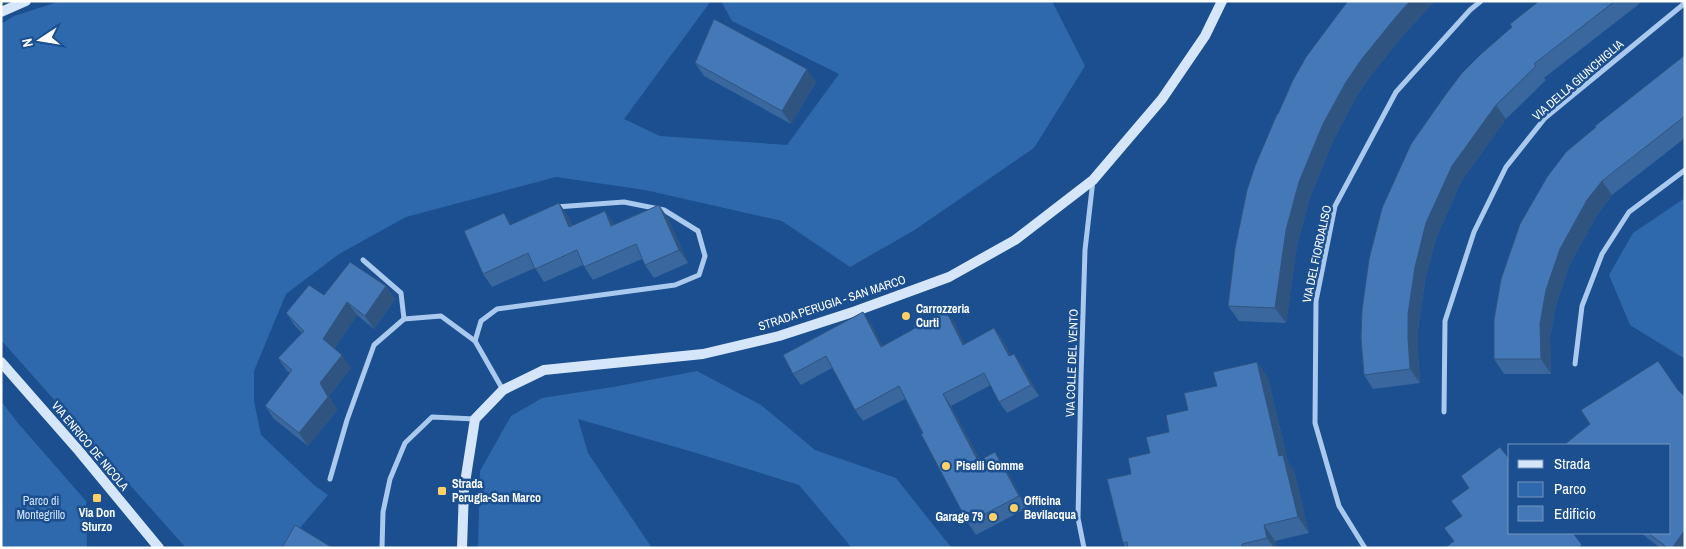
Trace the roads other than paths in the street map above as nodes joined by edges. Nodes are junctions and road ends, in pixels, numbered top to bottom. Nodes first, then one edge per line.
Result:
1 (26, 1) edge
2 (1222, 1) edge
3 (1481, 1) edge
4 (1685, 3) edge
5 (1, 12) edge
6 (1685, 170) edge
7 (1093, 180) junction
8 (555, 207) edge
9 (363, 260) dead end
10 (404, 319) junction
11 (475, 341) junction
12 (1, 362) edge
13 (1575, 364) dead end
14 (503, 390) junction
15 (1444, 412) dead end
16 (475, 419) junction
17 (330, 479) dead end
18 (160, 548) edge
19 (382, 548) edge
20 (462, 548) edge
21 (1084, 548) edge
22 (1365, 548) edge

1 - 5 main road
2 - 7 main road, STRADA PERUGIA - SAN MARCO
3 - 22 street, VIA DEL FIORDALISO
4 - 15 street, VIA DELLA GIUNCHIGLIA
6 - 13 street
7 - 14 main road, STRADA PERUGIA - SAN MARCO
7 - 21 street, VIA COLLE DEL VENTO
8 - 11 street
9 - 10 street
10 - 11 street
10 - 17 street
11 - 14 street
12 - 18 main road, VIA ENRICO DE NICOLA
14 - 16 main road, STRADA PERUGIA - SAN MARCO
16 - 19 street
16 - 20 main road

